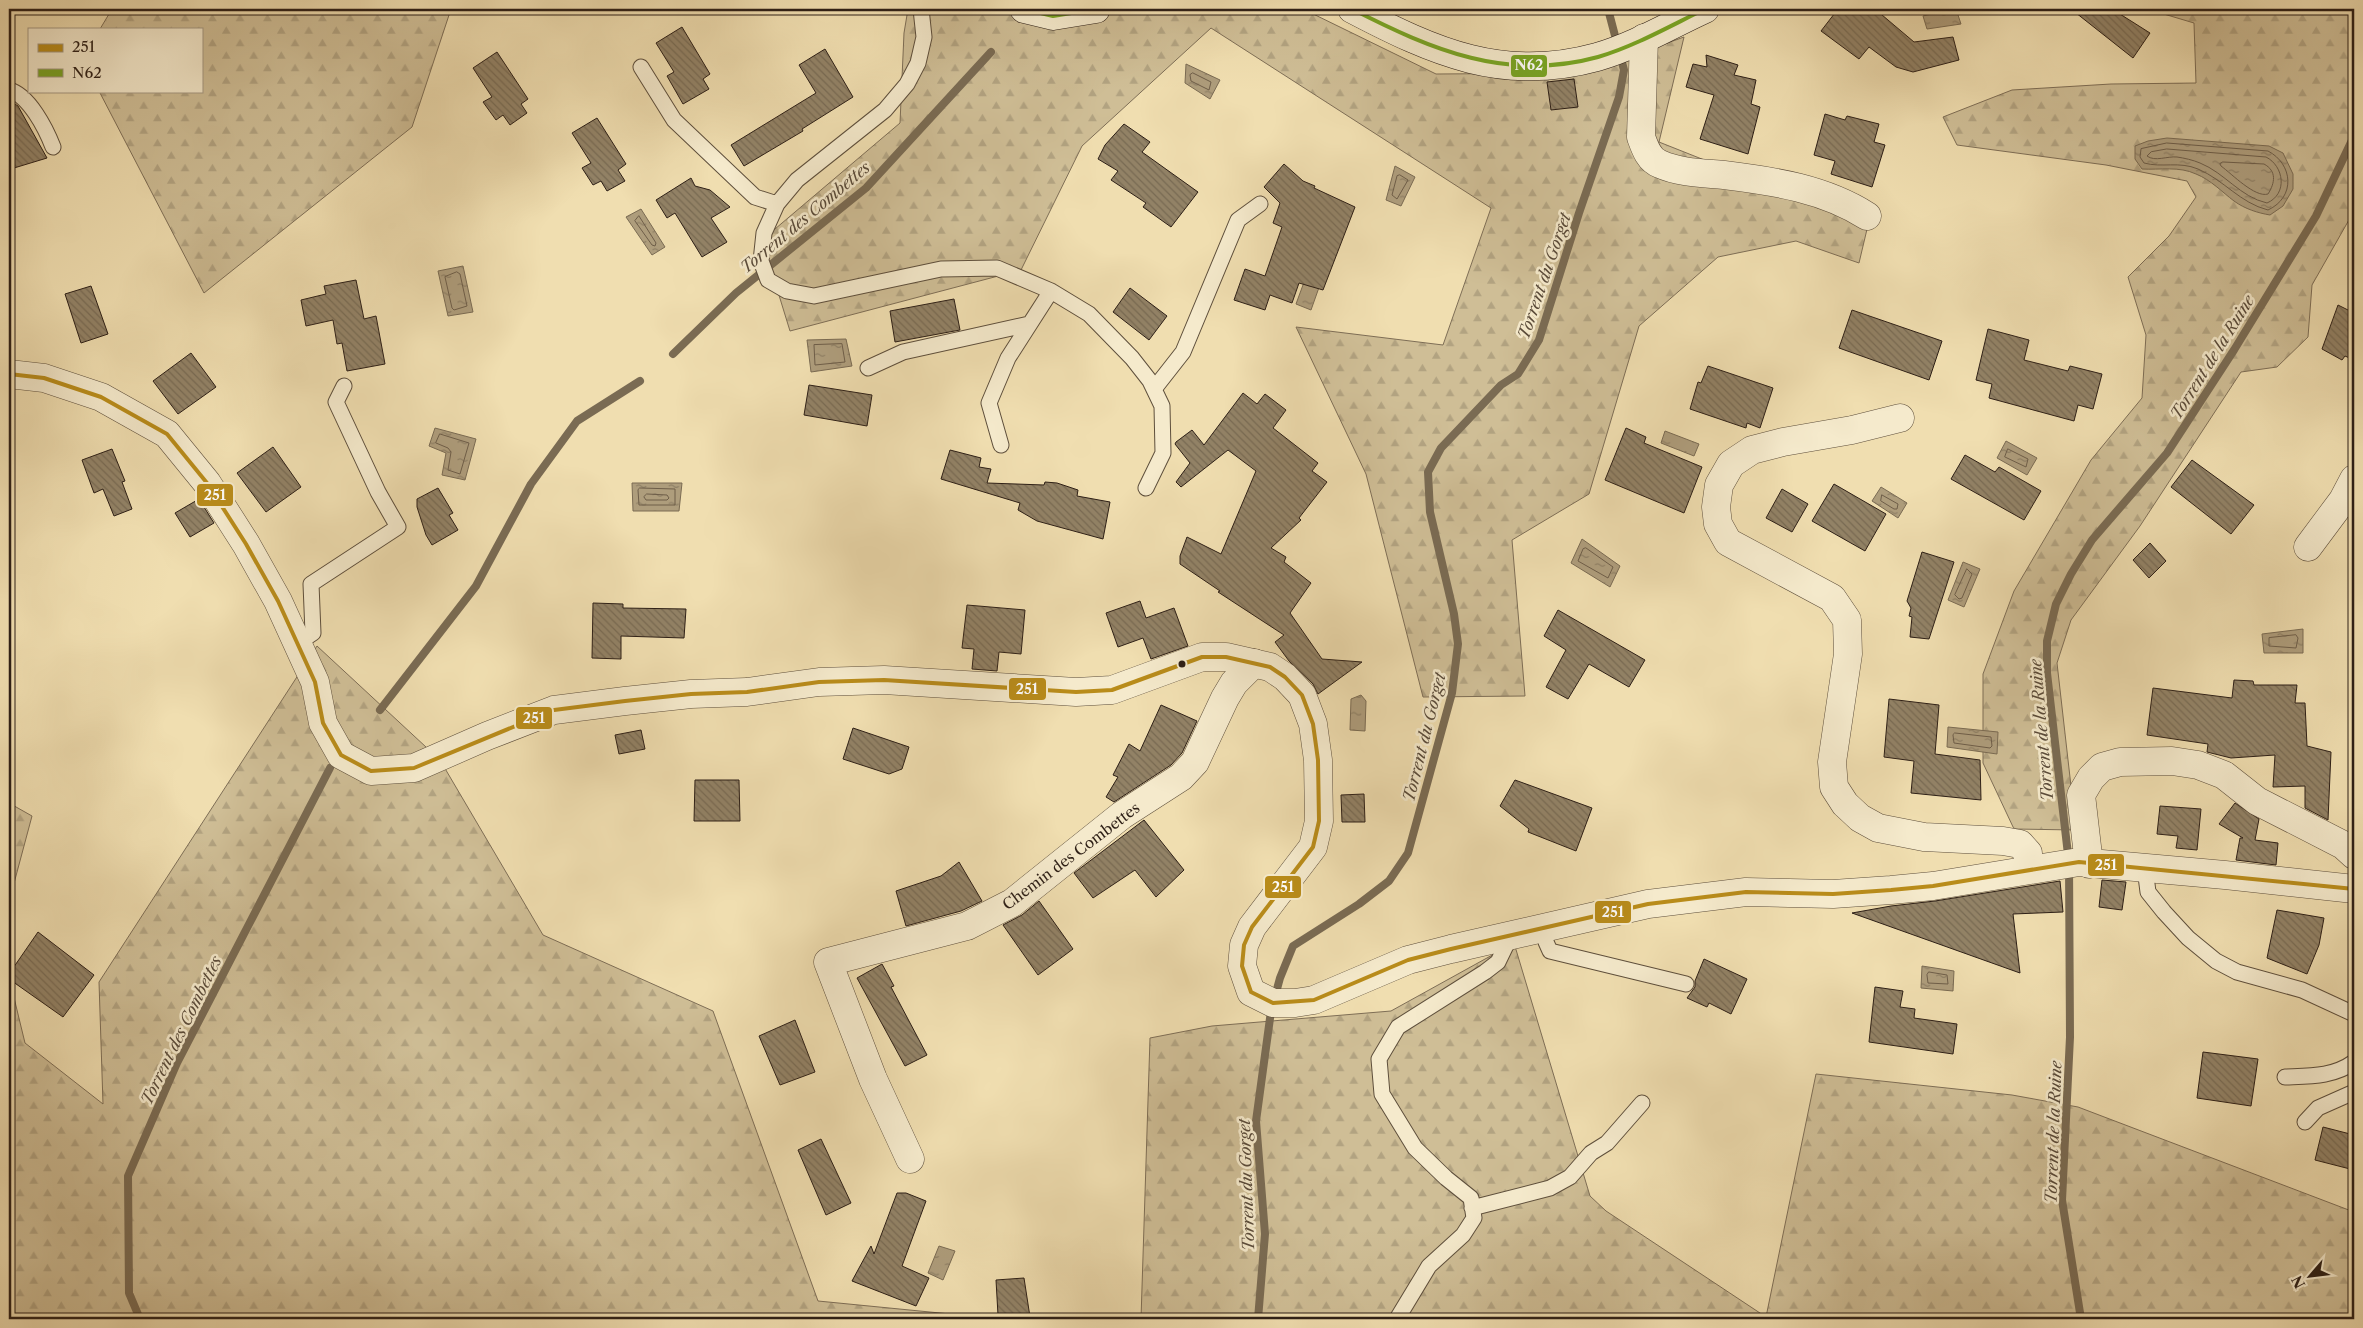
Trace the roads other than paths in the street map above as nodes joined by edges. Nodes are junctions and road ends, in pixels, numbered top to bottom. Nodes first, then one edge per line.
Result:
1 (921, 9) edge
2 (1024, 9) edge
3 (1096, 9) edge
4 (1352, 9) edge
5 (1704, 9) edge
6 (1639, 40) junction
7 (641, 67) dead end
8 (9, 90) edge
9 (53, 147) dead end
10 (777, 204) junction
11 (1260, 204) dead end
12 (1867, 216) dead end
13 (1051, 291) junction
14 (1029, 324) junction
15 (868, 368) dead end
16 (9, 374) edge
17 (344, 386) dead end
18 (1154, 389) junction
19 (1900, 418) dead end
20 (1002, 445) dead end
21 (2354, 479) edge
22 (1146, 488) dead end
23 (2308, 547) dead end
24 (298, 643) junction
25 (1254, 663) junction
26 (2349, 850) edge
27 (2089, 864) junction
28 (2145, 868) junction
29 (2028, 869) junction
30 (2354, 889) edge
31 (1546, 926) junction
32 (1511, 935) junction
33 (1686, 984) dead end
34 (2354, 1014) edge
35 (2354, 1062) edge
36 (2285, 1077) dead end
37 (2354, 1092) edge
38 (1642, 1103) dead end
39 (2305, 1122) dead end
40 (910, 1159) dead end
41 (1472, 1208) junction
42 (1396, 1319) edge

1 - 10 lane
2 - 3 street
4 - 6 street
5 - 6 street
6 - 12 street
7 - 10 lane
8 - 9 lane
10 - 13 lane
11 - 18 lane
13 - 14 lane
13 - 18 lane
14 - 15 lane
14 - 20 lane
16 - 24 street
17 - 24 lane
18 - 22 lane
19 - 29 street
21 - 23 street
24 - 25 street
25 - 32 street
25 - 40 street, Chemin des Combettes
26 - 27 street
27 - 28 street
27 - 29 street
28 - 30 street
28 - 34 lane
29 - 31 street
31 - 32 street
31 - 33 lane
32 - 41 lane
35 - 36 lane
37 - 39 lane
38 - 41 lane
41 - 42 lane

